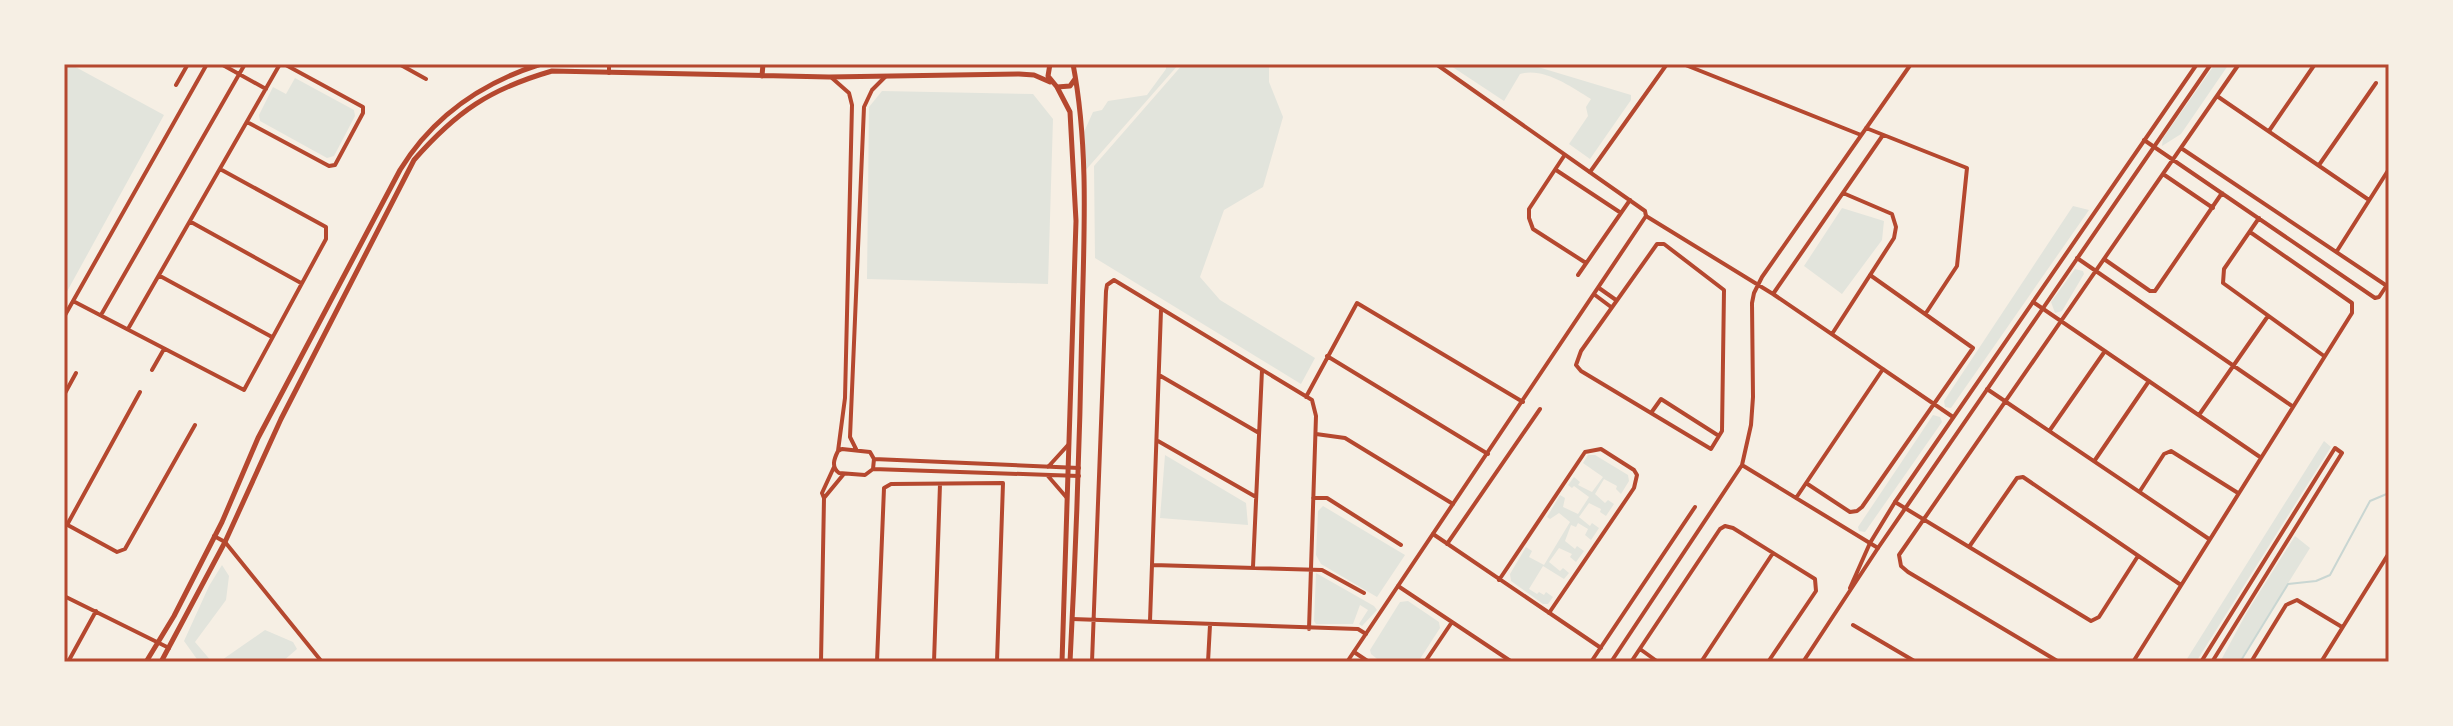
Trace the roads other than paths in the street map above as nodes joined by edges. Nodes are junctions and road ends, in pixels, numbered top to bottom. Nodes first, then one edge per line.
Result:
1 (188, 64) edge
2 (207, 64) edge
3 (221, 64) edge
4 (245, 64) edge
5 (282, 64) edge
6 (399, 64) edge
7 (541, 64) edge
8 (609, 64) edge
9 (619, 64) edge
10 (763, 64) edge
11 (1050, 64) edge
12 (1073, 64) edge
13 (1436, 64) edge
14 (1667, 64) edge
15 (1683, 64) edge
16 (1911, 64) edge
17 (2197, 64) edge
18 (2211, 64) edge
19 (2239, 64) edge
20 (2315, 64) edge
21 (619, 72) junction
22 (609, 73) junction
23 (239, 74) junction
24 (888, 75) junction
25 (762, 76) junction
26 (829, 77) junction
27 (1075, 78) junction
28 (426, 79) dead end
29 (1050, 82) junction
30 (2376, 83) dead end
31 (176, 85) dead end
32 (1057, 87) junction
33 (266, 89) junction
34 (2217, 96) junction
35 (247, 122) junction
36 (1866, 128) junction
37 (2269, 131) junction
38 (1861, 135) junction
39 (1883, 135) junction
40 (2144, 140) junction
41 (2154, 147) junction
42 (2181, 148) junction
43 (1564, 156) junction
44 (2173, 159) junction
45 (2319, 165) junction
46 (220, 169) junction
47 (1555, 169) junction
48 (2389, 169) edge
49 (1590, 172) junction
50 (2163, 174) junction
51 (1843, 193) junction
52 (2222, 193) junction
53 (1630, 200) junction
54 (2369, 200) junction
55 (2211, 211) junction
56 (1621, 213) junction
57 (1646, 216) junction
58 (2259, 218) junction
59 (191, 221) junction
60 (2250, 232) junction
61 (2337, 251) junction
62 (2077, 258) junction
63 (2104, 259) junction
64 (1586, 263) junction
65 (2096, 271) junction
66 (1578, 275) dead end
67 (1870, 275) junction
68 (160, 276) junction
69 (301, 283) junction
70 (2388, 284) edge
71 (1757, 286) junction
72 (1599, 288) junction
73 (1773, 294) junction
74 (1595, 295) junction
75 (1616, 300) junction
76 (73, 301) junction
77 (2033, 302) junction
78 (1611, 307) junction
79 (2043, 308) junction
80 (1161, 310) junction
81 (1926, 313) junction
82 (101, 316) junction
83 (2268, 316) junction
84 (64, 317) edge
85 (2061, 321) junction
86 (128, 330) junction
87 (1832, 334) junction
88 (272, 337) junction
89 (164, 349) junction
90 (2105, 351) junction
91 (1327, 356) junction
92 (2324, 356) junction
93 (2234, 366) junction
94 (1883, 369) junction
95 (152, 370) dead end
96 (1262, 370) junction
97 (76, 373) dead end
98 (1159, 375) junction
99 (2149, 381) junction
100 (1987, 389) junction
101 (140, 392) dead end
102 (64, 395) edge
103 (1306, 397) junction
104 (2006, 400) junction
105 (1523, 402) junction
106 (1934, 404) junction
107 (2292, 406) junction
108 (1540, 409) dead end
109 (1650, 413) junction
110 (2199, 415) junction
111 (1953, 417) junction
112 (195, 425) dead end
113 (2050, 430) junction
114 (1259, 433) junction
115 (1316, 434) junction
116 (1719, 436) junction
117 (1157, 440) junction
118 (1069, 444) junction
119 (856, 449) junction
120 (838, 451) junction
121 (1488, 454) junction
122 (2260, 457) junction
123 (874, 459) junction
124 (2095, 460) junction
125 (1742, 465) junction
126 (834, 467) junction
127 (1048, 467) junction
128 (1068, 467) junction
129 (1079, 468) junction
130 (873, 469) junction
131 (843, 474) junction
132 (1046, 475) junction
133 (1068, 476) junction
134 (1079, 476) junction
135 (1806, 483) junction
136 (940, 484) junction
137 (2140, 491) junction
138 (2238, 493) junction
139 (1256, 497) junction
140 (824, 498) junction
141 (1067, 498) junction
142 (1313, 498) junction
143 (1796, 498) junction
144 (1895, 502) junction
145 (1453, 504) junction
146 (1695, 507) dead end
147 (1905, 508) junction
148 (1923, 518) junction
149 (66, 524) edge
150 (1433, 534) junction
151 (214, 536) junction
152 (2209, 539) junction
153 (225, 542) junction
154 (1870, 543) junction
155 (1447, 544) junction
156 (1401, 545) dead end
157 (1969, 547) junction
158 (1878, 548) junction
159 (1773, 553) junction
160 (2389, 555) edge
161 (2138, 556) junction
162 (1152, 565) junction
163 (1253, 568) junction
164 (1311, 570) junction
165 (1499, 580) junction
166 (2181, 585) junction
167 (1398, 586) junction
168 (1364, 593) dead end
169 (64, 596) edge
170 (1845, 601) junction
171 (96, 611) junction
172 (1549, 613) junction
173 (1072, 619) junction
174 (1094, 620) junction
175 (1150, 621) junction
176 (1452, 622) junction
177 (1210, 625) junction
178 (1853, 625) dead end
179 (2342, 627) junction
180 (1309, 629) junction
181 (1366, 634) junction
182 (158, 642) junction
183 (169, 648) junction
184 (1601, 648) junction
185 (1640, 649) junction
186 (1354, 652) junction
187 (68, 662) edge
188 (146, 662) edge
189 (161, 662) edge
190 (322, 662) edge
191 (821, 662) edge
192 (877, 662) edge
193 (934, 662) edge
194 (997, 662) edge
195 (1062, 662) edge
196 (1070, 662) edge
197 (1092, 662) edge
198 (1208, 662) edge
199 (1347, 662) edge
200 (1369, 662) edge
201 (1425, 662) edge
202 (1512, 662) edge
203 (1591, 662) edge
204 (1611, 662) edge
205 (1631, 662) edge
206 (1658, 662) edge
207 (1701, 662) edge
208 (1768, 662) edge
209 (1803, 662) edge
210 (1915, 662) edge
211 (2059, 662) edge
212 (2133, 662) edge
213 (2201, 662) edge
214 (2212, 662) edge
215 (2251, 662) edge
216 (2321, 662) edge

1 - 31 street
2 - 76 street
3 - 23 street
4 - 23 street
5 - 33 street
5 - 35 street
6 - 28 street
7 - 151 main road
8 - 22 street
9 - 21 street
10 - 25 main road
11 - 29 main road
12 - 27 main road
13 - 43 street
14 - 49 street
15 - 38 street
16 - 36 street
17 - 40 street
18 - 41 street
19 - 34 street
20 - 37 street
21 - 22 main road
21 - 25 main road
22 - 153 main road
23 - 33 street
23 - 82 street
24 - 26 main road
24 - 29 main road
24 - 119 street
25 - 26 main road
26 - 120 street
27 - 32 main road
27 - 129 main road
29 - 32 main road
30 - 45 street
32 - 118 main road
33 - 35 street
34 - 37 street
34 - 42 street
35 - 46 street
36 - 38 street
36 - 39 street
37 - 45 street
38 - 71 street
39 - 51 street
39 - 81 street
40 - 41 street
40 - 77 street
41 - 44 street
41 - 62 street
42 - 44 street
42 - 61 street
43 - 47 street
43 - 49 street
44 - 50 street
44 - 52 street
45 - 54 street
46 - 59 street
46 - 69 street
47 - 56 street
47 - 64 street
48 - 54 street
49 - 53 street
50 - 55 street
50 - 63 street
51 - 67 street
51 - 73 street
52 - 55 street
52 - 58 street
53 - 56 street
53 - 57 street
54 - 61 street
55 - 63 street
56 - 64 street
57 - 71 street
57 - 72 street
58 - 60 street
58 - 70 street
59 - 68 street
59 - 69 street
60 - 83 street
60 - 92 street
61 - 70 street
62 - 65 street
62 - 79 street
63 - 65 street
64 - 66 street
65 - 85 street
65 - 93 street
67 - 81 street
67 - 87 street
68 - 86 street
68 - 88 street
69 - 88 street
71 - 73 street
71 - 125 street
72 - 74 street
72 - 75 street
73 - 87 street
74 - 78 street
74 - 105 street
75 - 78 street
75 - 116 street
76 - 82 street
76 - 84 street
77 - 79 street
77 - 111 street
78 - 109 street
79 - 85 street
79 - 100 street
80 - 96 street
80 - 98 street
80 - 174 street
81 - 106 street
82 - 86 street
83 - 92 street
83 - 93 street
85 - 90 street
85 - 104 street
86 - 89 street
87 - 94 street
88 - 89 street
89 - 95 street
90 - 99 street
90 - 113 street
91 - 103 street
91 - 105 street
91 - 121 street
92 - 107 street
93 - 107 street
93 - 110 street
94 - 106 street
94 - 135 street
96 - 103 street
96 - 114 street
97 - 102 street
98 - 114 street
98 - 117 street
99 - 110 street
99 - 124 street
100 - 104 street
100 - 147 street
101 - 149 street
103 - 115 street
104 - 113 street
104 - 148 street
105 - 121 street
106 - 111 street
106 - 135 street
107 - 122 street
108 - 155 street
109 - 116 street
109 - 116 street
110 - 122 street
111 - 144 street
112 - 149 street
113 - 124 street
114 - 139 street
115 - 142 street
115 - 145 street
117 - 139 street
117 - 162 street
118 - 127 street
118 - 128 main road
119 - 120 street
119 - 123 street
120 - 126 street
121 - 145 street
122 - 138 street
123 - 127 street
123 - 130 street
124 - 137 street
125 - 143 street
125 - 204 street
126 - 131 street
126 - 140 street
127 - 128 street
128 - 129 street
128 - 133 main road
129 - 134 main road
130 - 131 street
130 - 132 street
131 - 140 street
132 - 133 street
132 - 141 street
133 - 134 street
133 - 141 main road
134 - 173 main road
135 - 143 street
136 - 192 street
136 - 193 street
136 - 194 street
137 - 138 street
137 - 152 street
138 - 152 street
139 - 163 street
140 - 191 street
141 - 195 main road
142 - 156 street
142 - 164 street
143 - 154 street
144 - 147 street
144 - 154 street
145 - 150 street
146 - 184 street
147 - 148 street
147 - 158 street
148 - 157 street
148 - 211 street
150 - 155 street
150 - 167 street
151 - 153 street
151 - 182 main road
152 - 166 street
153 - 183 main road
153 - 190 street
154 - 158 street
154 - 170 street
155 - 165 street
157 - 161 street
157 - 161 street
158 - 170 street
159 - 185 street
159 - 207 street
159 - 208 street
160 - 179 street
161 - 166 street
162 - 163 street
162 - 175 street
163 - 164 street
164 - 168 street
164 - 180 street
165 - 172 street
165 - 172 street
166 - 212 street
167 - 176 street
167 - 181 street
169 - 171 street
170 - 209 street
171 - 182 street
171 - 187 street
172 - 184 street
173 - 174 street
173 - 196 main road
174 - 175 street
174 - 197 street
175 - 177 street
176 - 201 street
176 - 202 street
177 - 180 street
177 - 198 street
178 - 210 street
179 - 215 street
179 - 216 street
180 - 181 street
181 - 186 street
182 - 183 street
182 - 188 main road
183 - 189 main road
184 - 203 street
185 - 205 street
185 - 206 street
186 - 199 street
186 - 200 street
213 - 214 street

